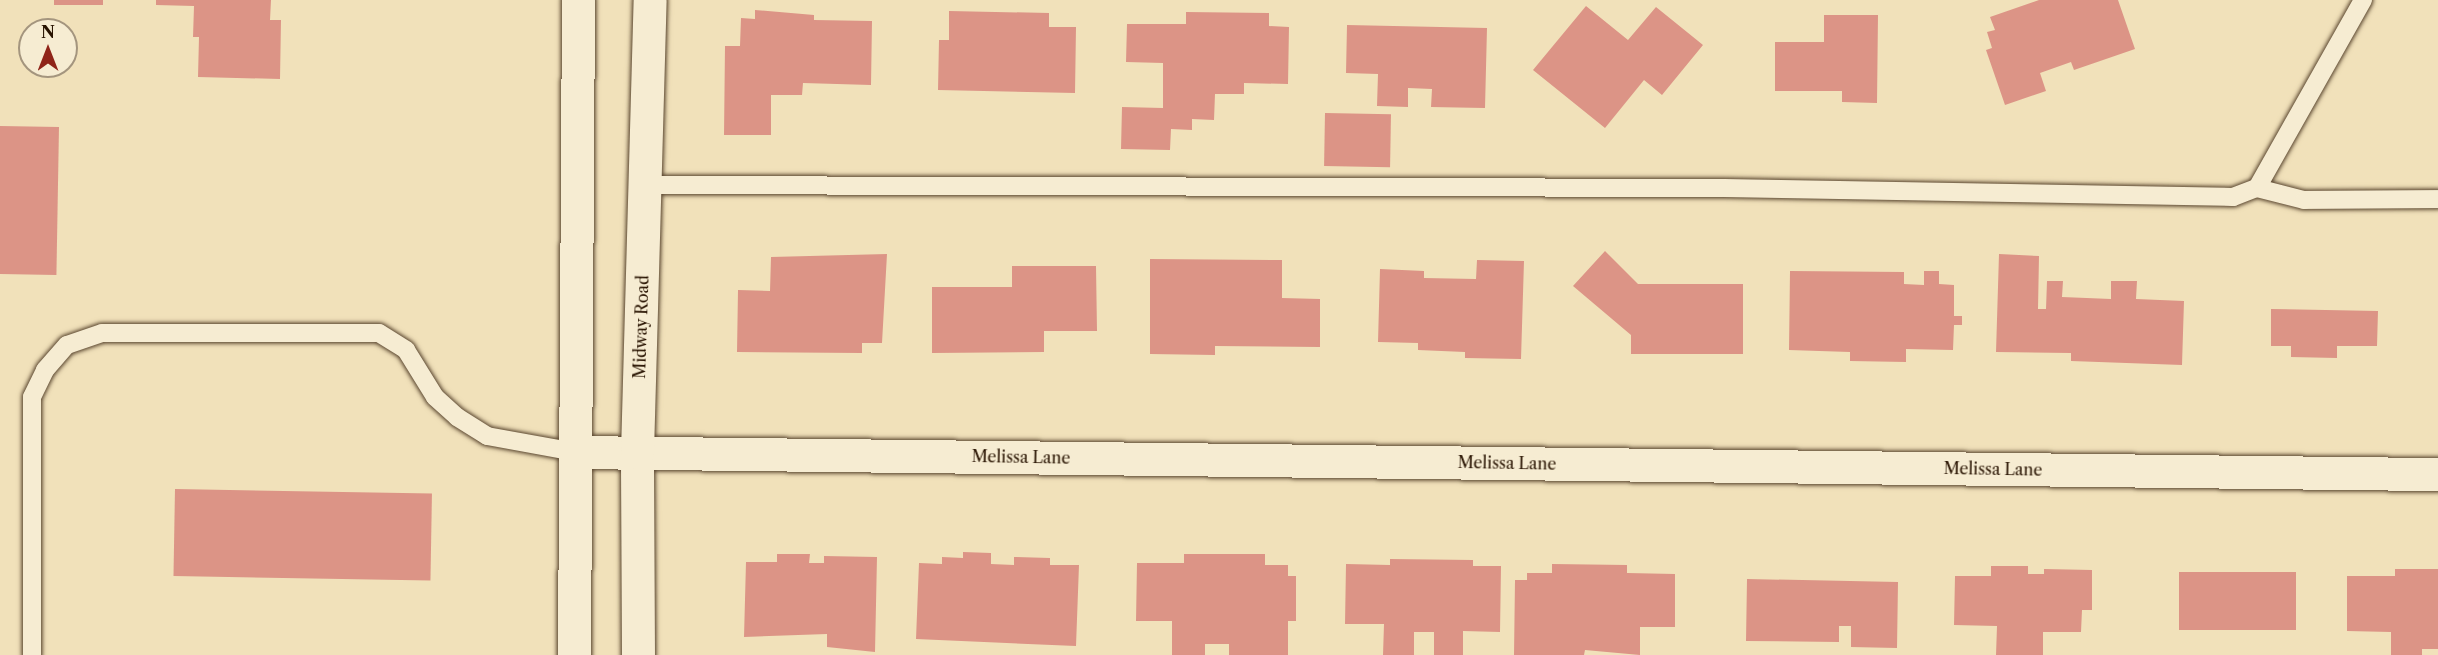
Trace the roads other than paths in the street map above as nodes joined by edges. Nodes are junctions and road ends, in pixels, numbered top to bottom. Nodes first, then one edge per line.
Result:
1 (578, 0) edge
2 (650, 0) edge
3 (2363, 0) edge
4 (645, 185) junction
5 (2257, 188) junction
6 (2438, 199) edge
7 (575, 452) junction
8 (637, 452) junction
9 (2438, 474) edge
10 (32, 655) edge
11 (574, 655) edge
12 (638, 655) edge

1 - 7 street
2 - 4 street, Midway Road
3 - 5 lane
4 - 5 lane
4 - 8 street, Midway Road
5 - 6 lane
7 - 8 street, Melissa Lane
7 - 10 lane
7 - 11 street
8 - 9 street, Melissa Lane
8 - 12 street, Midway Road

